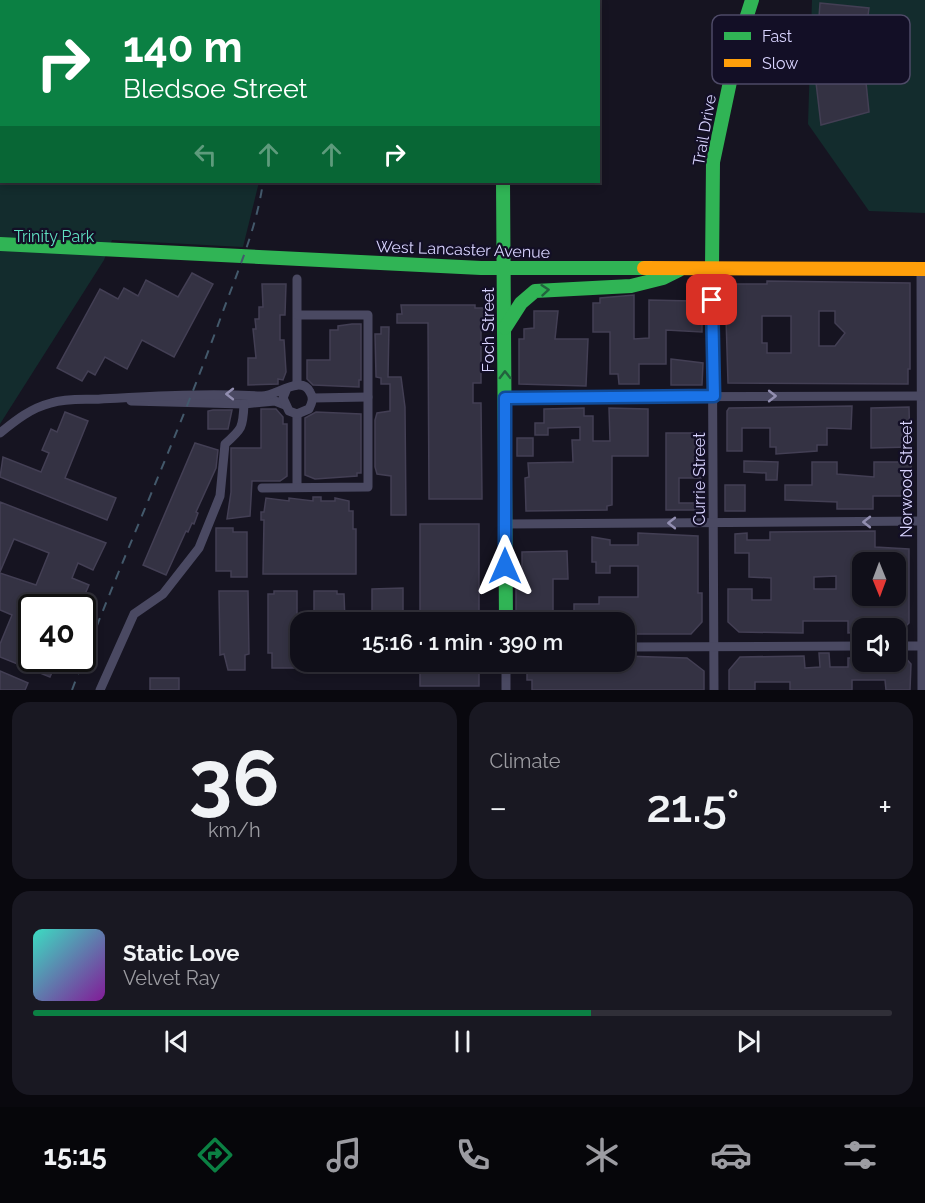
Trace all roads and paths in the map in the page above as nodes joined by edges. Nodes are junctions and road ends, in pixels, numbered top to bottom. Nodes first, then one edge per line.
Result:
1 (752, 0) edge
2 (747, 15) edge
3 (730, 84) edge
4 (503, 183) edge
5 (0, 244) edge
6 (682, 268) junction
7 (712, 268) junction
8 (923, 269) edge
9 (297, 279) dead end
10 (298, 315) junction
11 (505, 328) junction
12 (292, 386) junction
13 (714, 396) junction
14 (923, 396) edge
15 (368, 397) junction
16 (313, 398) junction
17 (505, 398) junction
18 (102, 399) junction
19 (243, 404) junction
20 (285, 405) junction
21 (297, 414) junction
22 (0, 433) edge
23 (297, 487) junction
24 (262, 488) dead end
25 (923, 521) edge
26 (714, 523) junction
27 (505, 524) junction
28 (506, 612) edge
29 (852, 646) edge
30 (906, 646) edge
31 (923, 646) edge
32 (635, 647) edge
33 (714, 647) junction
34 (506, 672) edge
35 (100, 690) edge
36 (506, 690) edge
37 (714, 690) edge
38 (922, 690) edge

1 - 2 main road, Trail Drive
3 - 7 main road, Trail Drive
4 - 11 main road, Foch Street
5 - 6 main road, West Lancaster Avenue
6 - 7 main road, West Lancaster Avenue
11 -> 6 main road
7 - 8 main road, West Lancaster Avenue
7 - 13 street, Currie Street
8 - 14 street, Norwood Street
9 - 10 street
10 - 12 street
10 - 15 street
17 -> 11 main road, Foch Street
12 - 16 street
12 -> 18 street
12 - 20 street
13 -> 14 street
13 - 17 street
13 - 26 street, Currie Street
14 - 25 street, Norwood Street
15 - 16 street
15 - 23 street
16 - 21 street
17 - 27 main road, Foch Street
18 - 19 street
18 - 22 street
19 - 20 street
19 - 35 street
20 - 21 street
21 - 23 street
23 - 24 street
25 -> 26 street
25 - 31 street, Norwood Street
26 -> 27 street
26 - 33 street, Currie Street
27 - 28 main road, Foch Street
29 - 33 street
30 - 31 street
31 - 38 street, Norwood Street
32 - 33 street
33 - 37 street, Currie Street
34 - 36 street

